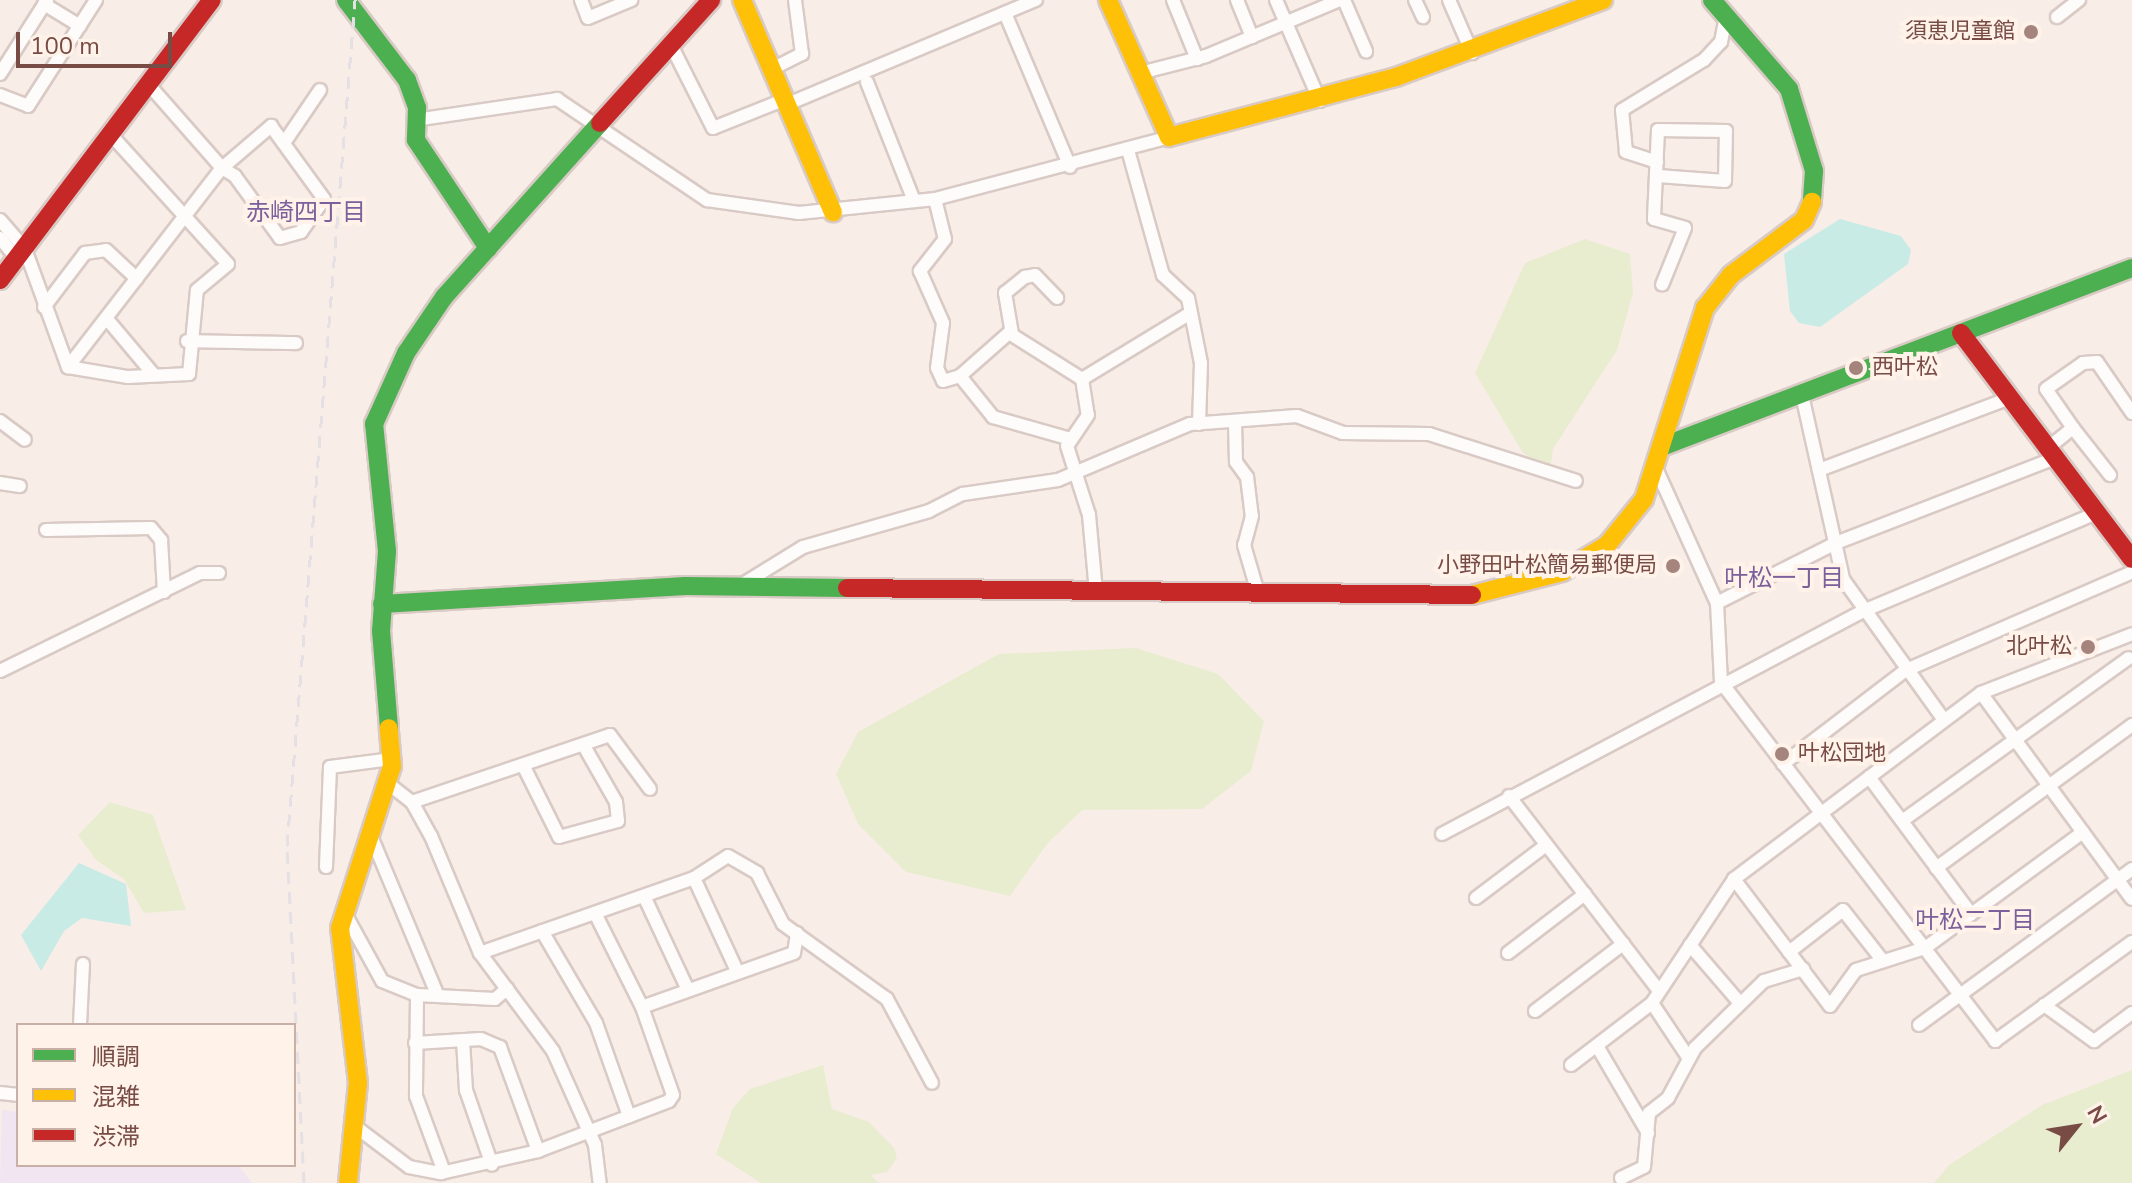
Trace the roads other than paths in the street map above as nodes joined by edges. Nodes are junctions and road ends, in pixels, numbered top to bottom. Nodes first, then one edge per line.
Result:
1 (96, 0) edge
2 (212, 0) edge
3 (346, 0) edge
4 (581, 0) edge
5 (631, 0) edge
6 (711, 0) edge
7 (742, 0) edge
8 (795, 0) edge
9 (1036, 0) edge
10 (1108, 0) edge
11 (1173, 0) edge
12 (1237, 0) edge
13 (1276, 0) edge
14 (1342, 0) edge
15 (1415, 0) edge
16 (1449, 0) edge
17 (1603, 0) edge
18 (1712, 0) edge
19 (2079, 0) edge
20 (46, 2) edge
21 (1567, 7) edge
22 (1005, 13) junction
23 (1423, 17) dead end
24 (2057, 17) dead end
25 (1725, 21) junction
26 (1286, 23) junction
27 (80, 26) junction
28 (1252, 37) junction
29 (671, 45) junction
30 (1366, 51) dead end
31 (1472, 53) junction
32 (1197, 59) junction
33 (772, 69) junction
34 (1140, 73) junction
35 (0, 74) edge
36 (867, 82) dead end
37 (149, 85) junction
38 (320, 90) dead end
39 (0, 95) edge
40 (1320, 101) junction
41 (787, 102) junction
42 (415, 120) junction
43 (598, 125) junction
44 (112, 136) junction
45 (1169, 137) junction
46 (284, 143) junction
47 (1128, 150) junction
48 (1657, 162) junction
49 (1070, 167) junction
50 (222, 168) junction
51 (1658, 176) junction
52 (935, 199) junction
53 (914, 201) junction
54 (833, 212) junction
55 (184, 214) junction
56 (0, 220) edge
57 (0, 238) edge
58 (488, 248) junction
59 (21, 254) junction
60 (2132, 268) edge
61 (137, 279) junction
62 (0, 280) edge
63 (1662, 285) dead end
64 (1057, 298) dead end
65 (44, 307) junction
66 (1189, 314) junction
67 (107, 319) junction
68 (1961, 333) junction
69 (1012, 334) junction
70 (187, 341) junction
71 (296, 343) dead end
72 (68, 367) junction
73 (154, 375) junction
74 (960, 376) junction
75 (1082, 379) junction
76 (1802, 395) junction
77 (2010, 398) junction
78 (2132, 413) edge
79 (0, 421) edge
80 (1235, 422) junction
81 (1199, 424) junction
82 (2073, 428) junction
83 (1006, 430) dead end
84 (1039, 431) junction
85 (1067, 438) junction
86 (25, 440) dead end
87 (1661, 447) junction
88 (2052, 453) junction
89 (1655, 466) junction
90 (1819, 470) junction
91 (1076, 473) junction
92 (2110, 475) dead end
93 (1576, 481) dead end
94 (0, 483) edge
95 (20, 486) dead end
96 (2097, 513) junction
97 (46, 530) dead end
98 (1836, 543) junction
99 (2132, 559) edge
100 (2132, 572) edge
101 (219, 573) dead end
102 (736, 590) junction
103 (164, 592) junction
104 (1096, 592) junction
105 (1258, 593) junction
106 (1717, 603) junction
107 (382, 604) junction
108 (1861, 612) junction
109 (2132, 634) edge
110 (2116, 641) junction
111 (2130, 660) edge
112 (1906, 670) junction
113 (0, 671) edge
114 (1721, 682) junction
115 (1981, 693) junction
116 (1944, 720) junction
117 (2132, 725) edge
118 (2015, 740) junction
119 (584, 746) junction
120 (392, 759) junction
121 (1783, 764) junction
122 (525, 769) junction
123 (1869, 777) junction
124 (390, 785) junction
125 (2049, 786) junction
126 (650, 789) dead end
127 (1509, 796) junction
128 (412, 802) junction
129 (1822, 813) junction
130 (1902, 821) junction
131 (2083, 832) junction
132 (1442, 834) dead end
133 (371, 836) junction
134 (1546, 845) junction
135 (326, 867) dead end
136 (1936, 868) junction
137 (2132, 869) edge
138 (694, 878) junction
139 (1734, 879) junction
140 (2118, 879) junction
141 (1585, 894) junction
142 (644, 896) junction
143 (1476, 898) dead end
144 (2132, 899) edge
145 (343, 910) junction
146 (595, 913) junction
147 (1971, 914) junction
148 (542, 931) junction
149 (797, 933) junction
150 (2132, 942) edge
151 (1623, 944) junction
152 (1690, 945) junction
153 (1925, 948) junction
154 (1789, 952) junction
155 (480, 953) junction
156 (1508, 953) dead end
157 (1883, 961) junction
158 (83, 964) dead end
159 (1803, 969) junction
160 (737, 971) junction
161 (507, 989) junction
162 (688, 990) junction
163 (1659, 991) junction
164 (1960, 994) junction
165 (417, 995) junction
166 (438, 996) junction
167 (1739, 1002) junction
168 (1652, 1003) junction
169 (2044, 1005) junction
170 (642, 1007) junction
171 (1535, 1011) dead end
172 (2132, 1013) edge
173 (80, 1023) edge
174 (1919, 1025) dead end
175 (463, 1040) junction
176 (415, 1043) junction
177 (1597, 1046) junction
178 (1688, 1057) junction
179 (1571, 1065) dead end
180 (932, 1083) dead end
181 (629, 1116) junction
182 (356, 1127) junction
183 (585, 1132) junction
184 (1650, 1136) junction
185 (538, 1151) junction
186 (492, 1165) junction
187 (444, 1172) junction
188 (1621, 1178) dead end
189 (348, 1183) edge
190 (600, 1183) edge

1 - 27 street
2 - 37 street
3 - 42 street
4 - 5 street
6 - 29 street
7 - 33 street
8 - 33 street
9 - 22 street
10 - 34 street
11 - 32 street
12 - 28 street
13 - 26 street
14 - 26 street
14 - 30 street
15 - 23 street
16 - 31 street
17 - 21 street
18 - 25 street
19 - 24 street
20 - 27 street
20 - 35 street
21 - 31 street
22 - 41 street
22 - 49 street
25 - 48 street
25 - 87 street
26 - 28 street
26 - 40 street
27 - 39 street
28 - 32 street
29 - 41 street
29 - 43 street
31 - 40 street
32 - 34 street
33 - 41 street
34 - 45 street
36 - 53 street
37 - 44 street
37 - 50 street
38 - 46 street
40 - 45 street
41 - 54 street
42 - 43 street
42 - 58 street
43 - 54 street
43 - 58 street
44 - 55 street
44 - 59 street
45 - 47 street
46 - 50 street
46 - 50 street
47 - 49 street
47 - 66 street
48 - 51 street
48 - 51 street
49 - 52 street
50 - 55 street
51 - 63 street
52 - 53 street
52 - 74 street
53 - 54 street
55 - 61 street
55 - 70 street
56 - 59 street
57 - 59 street
58 - 107 street
59 - 62 street
59 - 65 street
60 - 68 street
61 - 65 street
61 - 67 street
64 - 69 street
65 - 72 street
66 - 75 street
66 - 81 street
67 - 72 street
67 - 73 street
68 - 76 street
68 - 77 street
69 - 74 street
69 - 75 street
70 - 71 street
70 - 73 street
72 - 73 street
74 - 84 street
75 - 85 street
76 - 87 street
76 - 90 street
77 - 88 street
77 - 90 street
78 - 82 street
79 - 86 street
80 - 81 street
80 - 93 street
80 - 105 street
81 - 91 street
82 - 88 street
82 - 92 street
83 - 84 street
84 - 85 street
85 - 91 street
87 - 89 street
88 - 96 street
88 - 98 street
89 - 105 street
89 - 106 street
90 - 98 street
91 - 102 street
91 - 104 street
94 - 95 street
96 - 99 street
96 - 108 street
97 - 103 street
98 - 106 street
98 - 108 street
100 - 112 street
101 - 103 street
102 - 104 street
102 - 107 street
103 - 113 street
104 - 105 street
106 - 114 street
107 - 120 street
108 - 112 street
108 - 114 street
109 - 110 street
110 - 111 street
110 - 115 street
111 - 118 street
112 - 116 street
112 - 121 street
114 - 121 street
114 - 127 street
115 - 116 street
115 - 118 street
116 - 123 street
117 - 125 street
118 - 125 street
118 - 130 street
119 - 122 street
119 - 122 street
119 - 126 street
120 - 124 street
120 - 135 street
121 - 129 street
122 - 128 street
123 - 129 street
123 - 130 street
124 - 128 street
124 - 133 street
125 - 131 street
125 - 136 street
127 - 132 street
127 - 134 street
128 - 155 street
129 - 139 street
129 - 153 street
130 - 136 street
131 - 140 street
131 - 147 street
133 - 145 street
133 - 166 street
134 - 141 street
134 - 143 street
136 - 147 street
137 - 140 street
138 - 142 street
138 - 149 street
138 - 160 street
139 - 152 street
139 - 154 street
140 - 144 street
140 - 164 street
141 - 151 street
141 - 156 street
142 - 146 street
142 - 162 street
145 - 165 street
145 - 182 street
146 - 148 street
146 - 170 street
147 - 153 street
148 - 155 street
148 - 181 street
149 - 160 street
149 - 180 street
150 - 169 street
151 - 163 street
151 - 171 street
152 - 163 street
152 - 167 street
153 - 157 street
153 - 164 street
154 - 157 street
154 - 159 street
155 - 161 street
157 - 159 street
158 - 173 street
159 - 167 street
160 - 162 street
161 - 166 street
161 - 183 street
162 - 170 street
163 - 168 street
164 - 169 street
164 - 174 street
165 - 166 street
165 - 176 street
167 - 178 street
168 - 177 street
168 - 178 street
169 - 172 street
170 - 181 street
175 - 176 street
175 - 185 street
175 - 186 street
176 - 187 street
177 - 179 street
177 - 184 street
178 - 184 street
181 - 183 street
182 - 187 street
182 - 189 street
183 - 185 street
183 - 190 street
184 - 188 street
185 - 186 street
186 - 187 street

